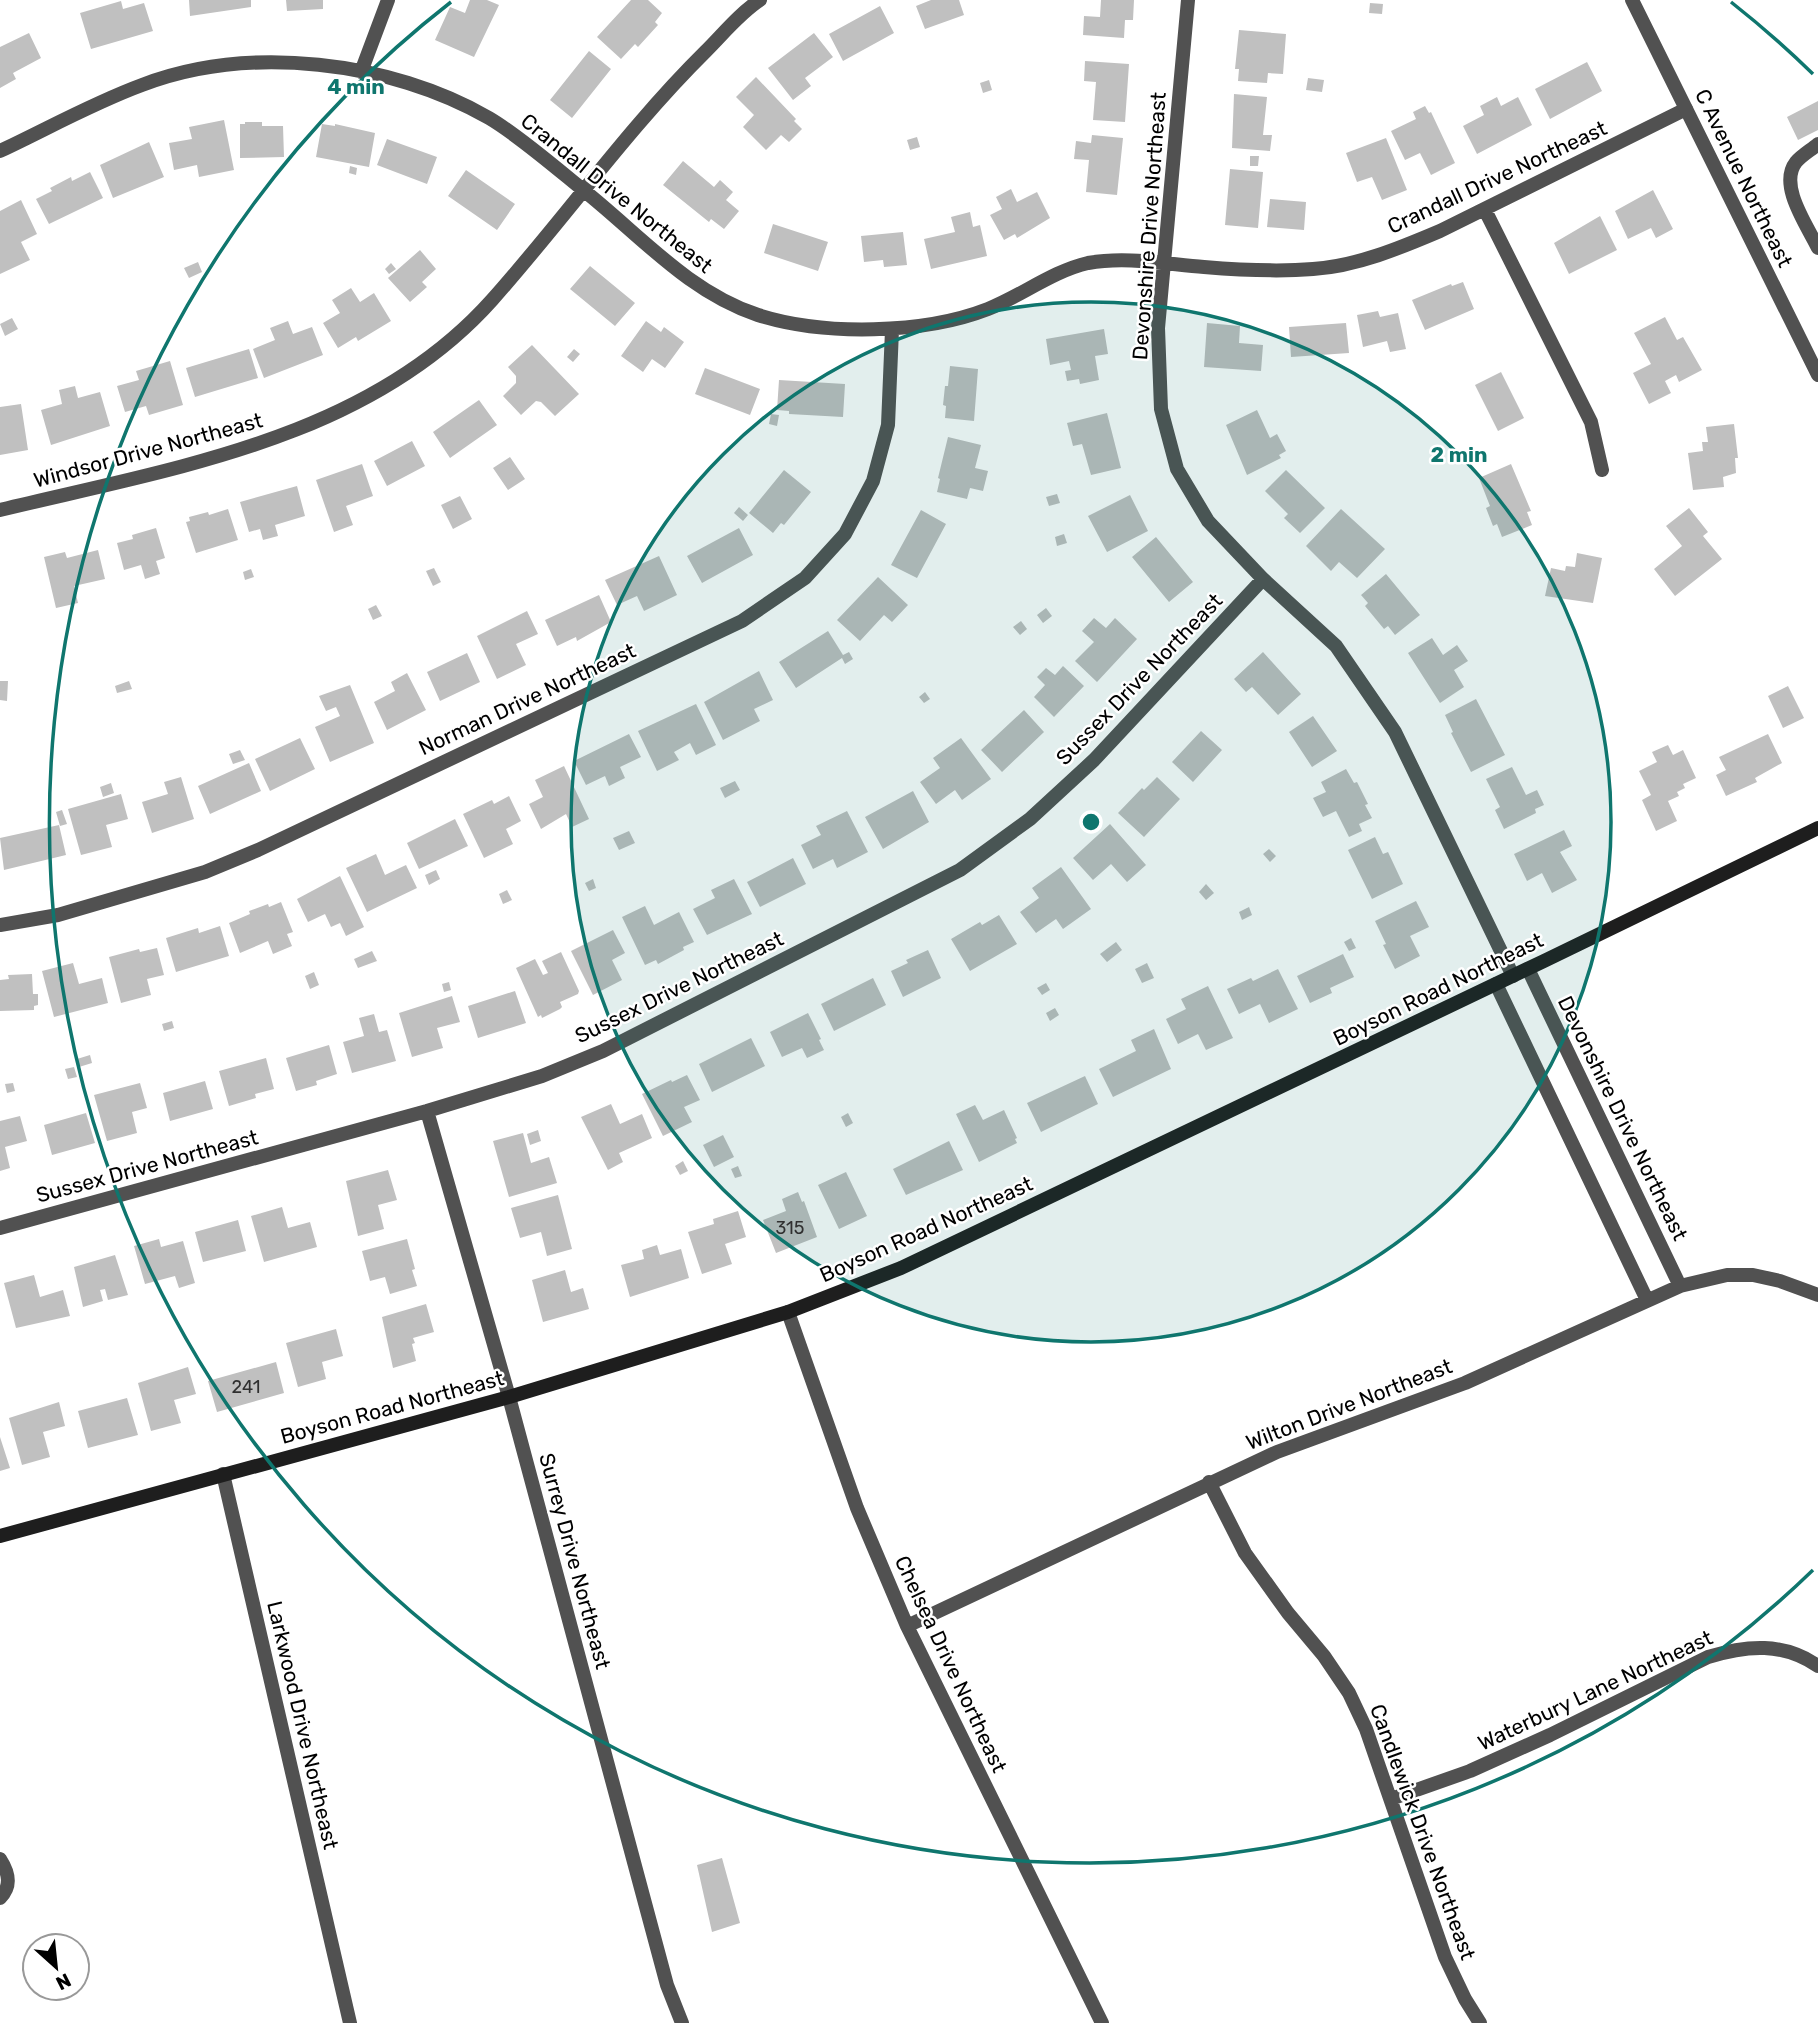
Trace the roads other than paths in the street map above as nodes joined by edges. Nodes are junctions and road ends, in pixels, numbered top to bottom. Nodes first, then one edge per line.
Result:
1 (387, 0) edge
2 (760, 0) edge
3 (1188, 0) edge
4 (1632, 0) edge
5 (361, 72) junction
6 (1686, 109) junction
7 (1818, 144) edge
8 (0, 151) edge
9 (583, 190) junction
10 (1485, 210) junction
11 (1818, 248) edge
12 (1164, 262) junction
13 (892, 330) junction
14 (1818, 376) edge
15 (1602, 470) dead end
16 (0, 510) edge
17 (1263, 579) junction
18 (1818, 828) edge
19 (0, 925) edge
20 (1528, 969) junction
21 (1513, 976) junction
22 (1496, 984) junction
23 (427, 1111) junction
24 (0, 1228) edge
25 (1680, 1286) junction
26 (1818, 1296) edge
27 (1647, 1300) junction
28 (788, 1312) junction
29 (509, 1397) junction
30 (223, 1474) junction
31 (1209, 1482) junction
32 (0, 1536) edge
33 (906, 1626) junction
34 (1818, 1667) edge
35 (1391, 1799) junction
36 (0, 1859) edge
37 (0, 1898) edge
38 (350, 2023) edge
39 (682, 2023) edge
40 (1102, 2023) edge
41 (1480, 2023) edge

1 - 5 street
2 - 9 street, Windsor Drive Northeast
3 - 12 street, Devonshire Drive Northeast
4 - 6 street, C Avenue Northeast
5 - 8 street, Crandall Drive Northeast
5 - 9 street, Crandall Drive Northeast
6 - 10 street, Crandall Drive Northeast
6 - 14 street, C Avenue Northeast
7 - 11 street
9 - 13 street, Crandall Drive Northeast
9 - 16 street, Windsor Drive Northeast
10 - 12 street, Crandall Drive Northeast
10 - 15 street
12 - 13 street, Crandall Drive Northeast
12 - 17 street, Devonshire Drive Northeast
13 - 19 street, Norman Drive Northeast
17 - 21 street, Devonshire Drive Northeast
17 - 23 street, Sussex Drive Northeast
18 - 20 main road, Boyson Road Northeast
20 - 21 main road, Boyson Road Northeast
20 - 25 street, Devonshire Drive Northeast
21 - 22 main road, Boyson Road Northeast
22 - 27 street
22 - 28 main road, Boyson Road Northeast
23 - 24 street, Sussex Drive Northeast
23 - 29 street, Surrey Drive Northeast
25 - 26 street, Wilton Drive Northeast
25 - 27 street, Wilton Drive Northeast
27 - 31 street, Wilton Drive Northeast
28 - 29 main road, Boyson Road Northeast
28 - 33 street, Chelsea Drive Northeast
29 - 30 main road, Boyson Road Northeast
29 - 39 street, Surrey Drive Northeast
30 - 32 main road, Boyson Road Northeast
30 - 38 street, Larkwood Drive Northeast
31 - 33 street, Wilton Drive Northeast
31 - 35 street, Candlewick Drive Northeast
33 - 40 street, Chelsea Drive Northeast
34 - 35 street, Waterbury Lane Northeast
35 - 41 street, Candlewick Drive Northeast
36 - 37 street

